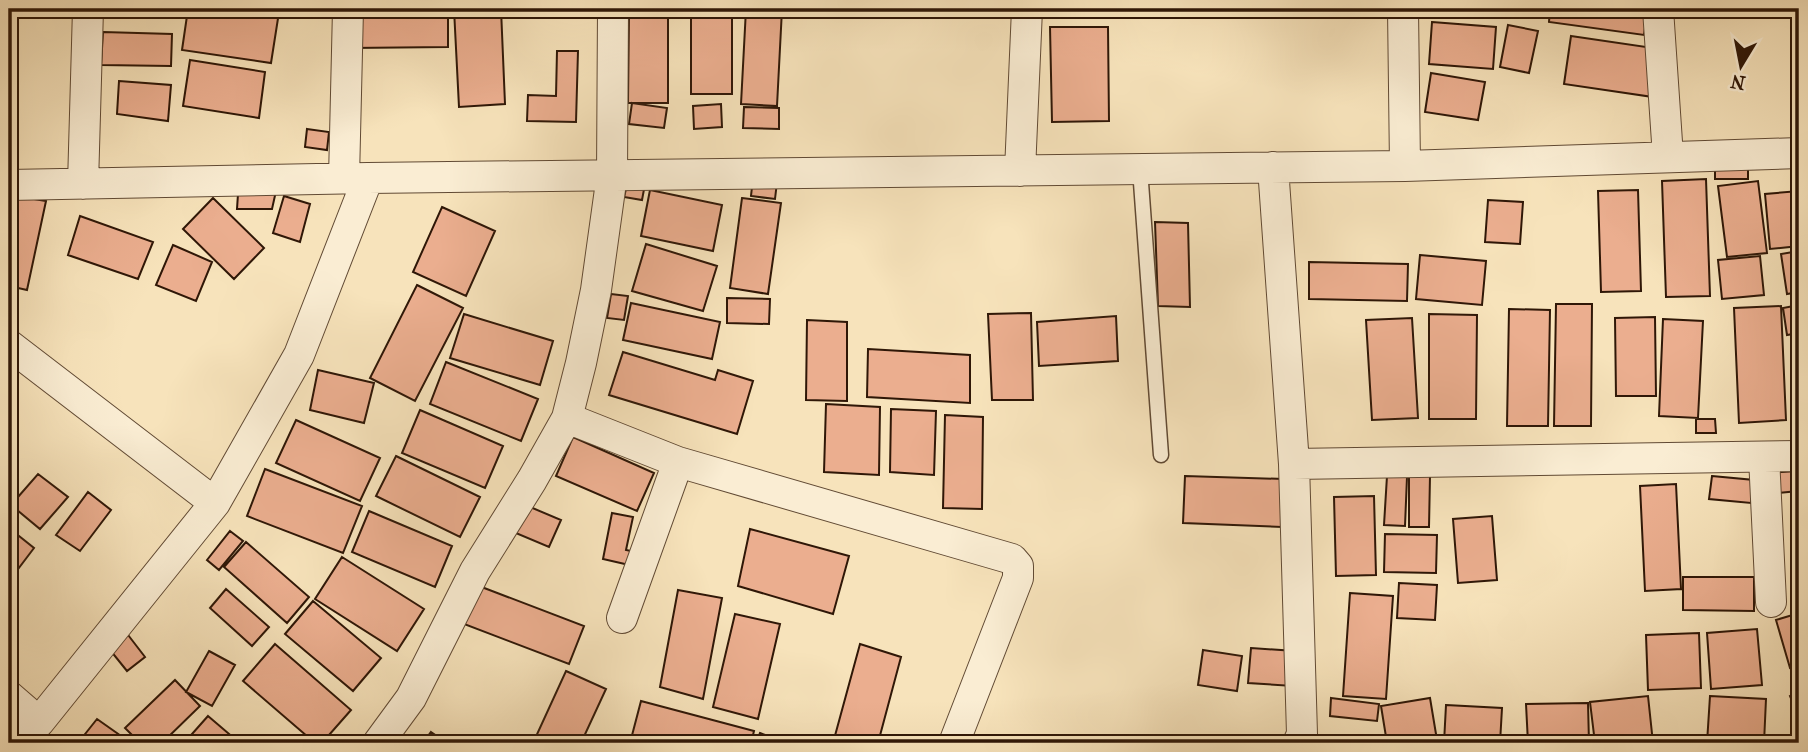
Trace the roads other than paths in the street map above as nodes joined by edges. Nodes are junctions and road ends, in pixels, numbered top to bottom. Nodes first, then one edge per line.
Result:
1 (88, 9) edge
2 (348, 9) edge
3 (613, 9) edge
4 (1027, 9) edge
5 (1403, 9) edge
6 (1658, 9) edge
7 (1799, 153) edge
8 (1668, 157) junction
9 (1405, 166) junction
10 (1273, 167) junction
11 (1140, 169) junction
12 (1020, 171) junction
13 (612, 175) junction
14 (356, 178) junction
15 (83, 184) junction
16 (9, 186) edge
17 (9, 345) edge
18 (567, 418) junction
19 (1161, 455) dead end
20 (1799, 456) edge
21 (1764, 457) junction
22 (678, 462) junction
23 (1294, 464) junction
24 (215, 503) junction
25 (1771, 602) dead end
26 (622, 618) dead end
27 (9, 696) edge
28 (30, 733) edge
29 (378, 743) edge
30 (954, 743) edge
31 (1298, 743) edge

1 - 15 street
2 - 14 street
3 - 13 street
4 - 12 street
5 - 9 street
6 - 8 street
7 - 8 street
8 - 9 street
9 - 10 street
10 - 11 street
10 - 23 street
11 - 12 street
11 - 19 lane
12 - 13 street
13 - 14 street
13 - 18 street
14 - 15 street
14 - 24 street
15 - 16 street
17 - 24 street
18 - 22 street
18 - 29 street
20 - 21 street
21 - 23 street
21 - 25 street
22 - 26 street
22 - 30 street
23 - 31 street
24 - 28 street
27 - 28 street

